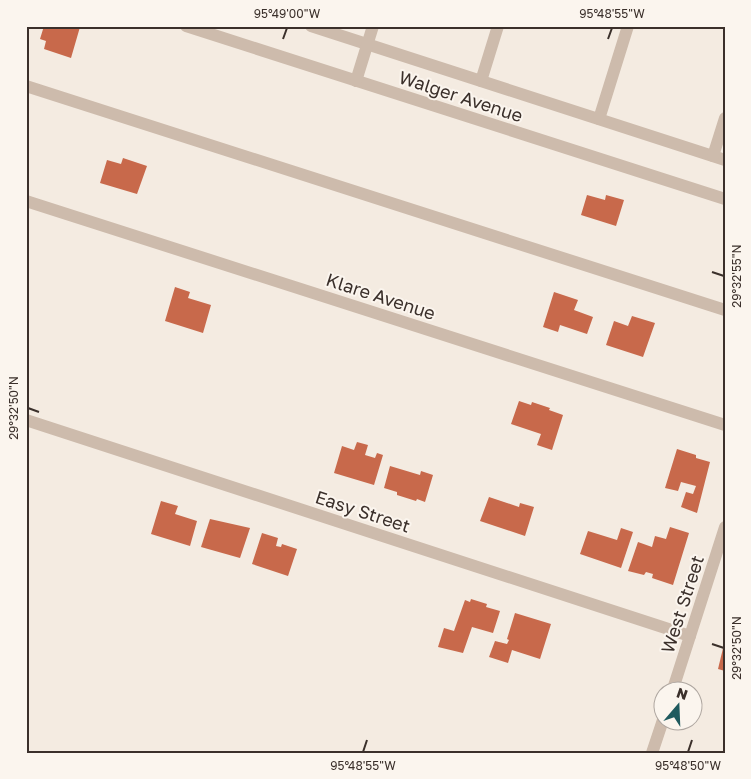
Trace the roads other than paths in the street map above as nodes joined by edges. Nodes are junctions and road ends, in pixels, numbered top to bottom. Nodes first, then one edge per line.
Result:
1 (186, 26) edge
2 (312, 26) edge
3 (373, 26) edge
4 (498, 26) edge
5 (628, 26) edge
6 (368, 44) junction
7 (356, 81) junction
8 (480, 81) junction
9 (26, 86) edge
10 (725, 118) edge
11 (599, 119) junction
12 (719, 158) edge
13 (725, 199) edge
14 (26, 202) edge
15 (725, 310) edge
16 (26, 420) edge
17 (725, 425) edge
18 (725, 527) edge
19 (690, 636) junction
20 (675, 682) edge
21 (659, 732) edge
22 (652, 753) edge

1 - 7 street, Walger Avenue
2 - 6 street, Walger Avenue
3 - 6 street
4 - 8 street
5 - 11 street
6 - 7 street
6 - 8 street, Walger Avenue
7 - 13 street, Walger Avenue
8 - 11 street, Walger Avenue
9 - 15 street
10 - 12 street
11 - 12 street, Walger Avenue
14 - 17 street, Klare Avenue
16 - 19 street, Easy Street
18 - 19 street, West Street
19 - 20 street, West Street
21 - 22 street

